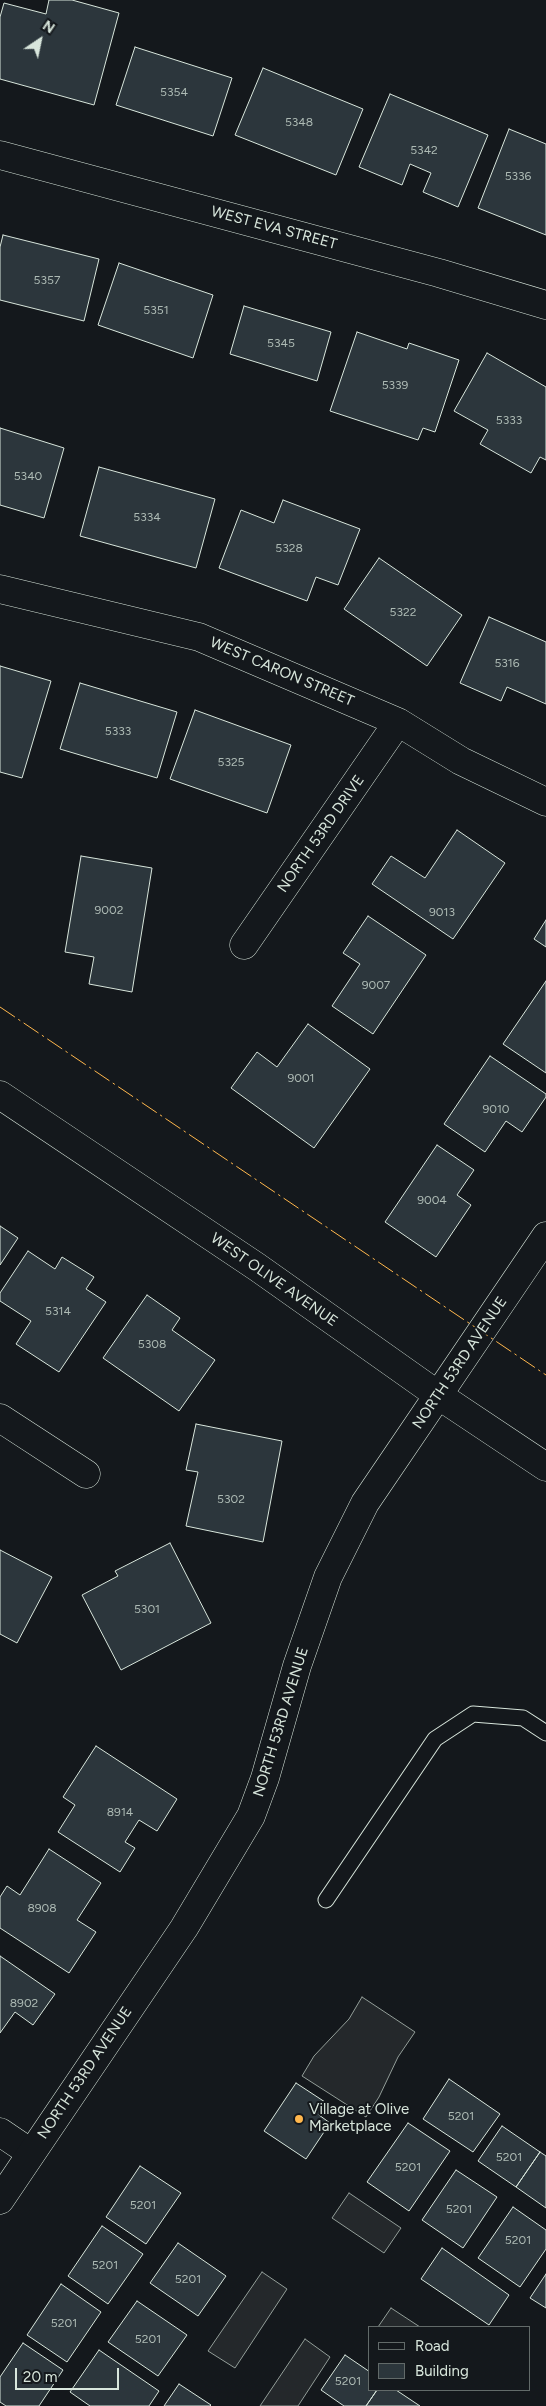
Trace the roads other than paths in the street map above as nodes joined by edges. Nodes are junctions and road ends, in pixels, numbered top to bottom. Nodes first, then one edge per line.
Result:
1 (0, 155) edge
2 (546, 305) edge
3 (0, 589) edge
4 (398, 722) junction
5 (546, 802) edge
6 (244, 945) dead end
7 (0, 1095) edge
8 (546, 1236) edge
9 (438, 1395) junction
10 (0, 1418) edge
11 (546, 1467) edge
12 (86, 1474) dead end
13 (546, 1733) edge
14 (326, 1900) dead end
15 (0, 2132) edge
16 (31, 2153) junction
17 (0, 2200) edge

1 - 2 street, WEST EVA STREET
3 - 4 street, WEST CARON STREET
4 - 5 street, WEST CARON STREET
4 - 6 street, NORTH 53RD DRIVE
7 - 9 street, WEST OLIVE AVENUE
8 - 9 street, NORTH 53RD AVENUE
9 - 11 street, WEST OLIVE AVENUE
9 - 16 street, NORTH 53RD AVENUE
10 - 12 street
13 - 14 lane
15 - 16 street
16 - 17 street, NORTH 53RD AVENUE

